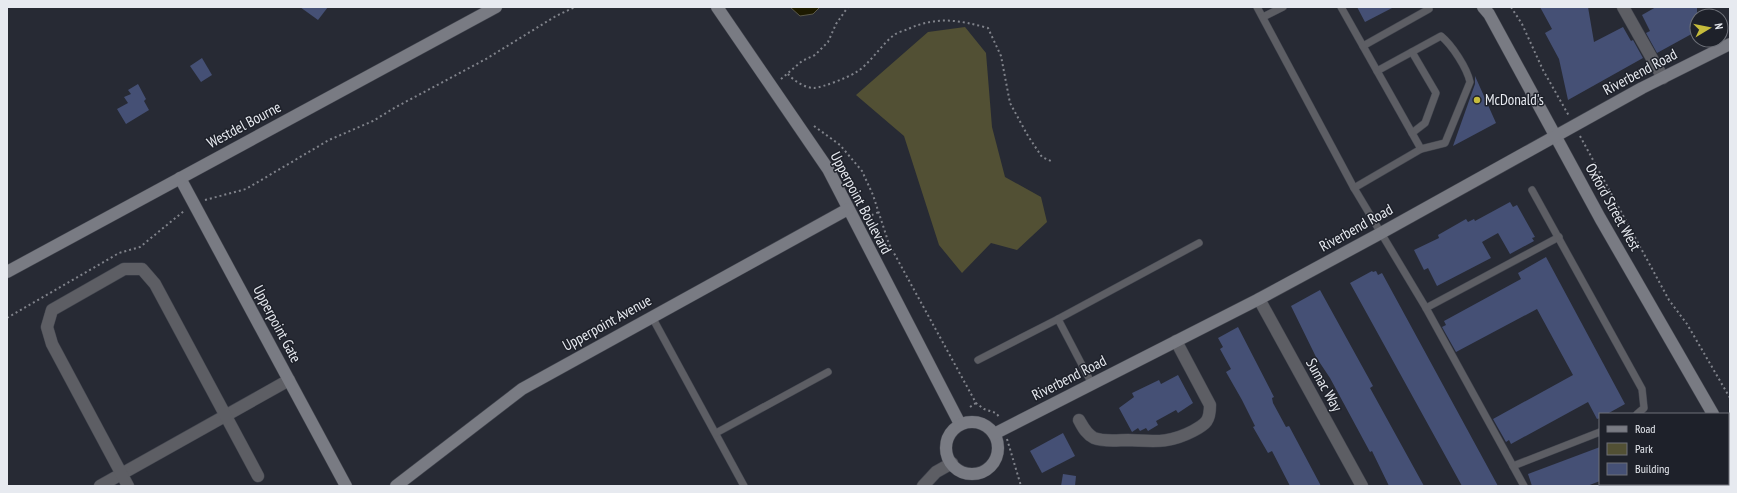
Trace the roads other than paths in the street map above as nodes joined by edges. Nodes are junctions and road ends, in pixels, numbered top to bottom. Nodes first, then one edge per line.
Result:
1 (496, 7) edge
2 (717, 7) edge
3 (1257, 7) edge
4 (1283, 7) edge
5 (1341, 7) edge
6 (1624, 7) edge
7 (1429, 9) dead end
8 (1487, 9) edge
9 (1263, 17) junction
10 (1730, 44) edge
11 (1363, 46) junction
12 (1412, 52) junction
13 (1377, 71) junction
14 (1663, 78) junction
15 (1412, 133) junction
16 (1556, 137) junction
17 (1421, 149) junction
18 (180, 178) junction
19 (1354, 188) junction
20 (1532, 190) dead end
21 (848, 209) junction
22 (1381, 233) junction
23 (1559, 237) junction
24 (1199, 242) dead end
25 (7, 272) edge
26 (1258, 299) junction
27 (1426, 308) junction
28 (652, 317) junction
29 (1058, 319) junction
30 (1176, 341) junction
31 (978, 360) dead end
32 (828, 372) dead end
33 (289, 380) junction
34 (1092, 384) junction
35 (1638, 413) edge
36 (1712, 413) edge
37 (225, 416) junction
38 (1079, 420) dead end
39 (960, 424) junction
40 (999, 432) junction
41 (1599, 432) edge
42 (716, 433) junction
43 (952, 463) junction
44 (1513, 466) junction
45 (122, 474) junction
46 (258, 476) dead end
47 (100, 486) edge
48 (128, 486) edge
49 (346, 486) edge
50 (396, 486) edge
51 (744, 486) edge
52 (923, 486) edge
53 (1362, 486) edge
54 (1524, 486) edge

1 - 18 street, Westdel Bourne
2 - 21 street, Upperpoint Boulevard
3 - 9 lane
4 - 9 lane
5 - 11 lane
6 - 14 street
7 - 11 lane
8 - 16 street, Oxford Street West
9 - 19 lane
10 - 14 street, Riverbend Road
11 - 13 lane
12 - 13 lane
12 - 15 lane
12 - 17 lane
13 - 15 lane
14 - 16 street, Riverbend Road
15 - 17 lane
16 - 22 street, Riverbend Road
16 - 36 street, Oxford Street West
17 - 19 lane
18 - 25 street, Westdel Bourne
18 - 33 street, Upperpoint Gate
19 - 22 lane
20 - 23 lane
21 - 28 street, Upperpoint Avenue
21 - 39 street, Upperpoint Boulevard
22 - 26 street, Riverbend Road
22 - 27 lane
23 - 27 lane
23 - 35 lane
24 - 29 lane
26 - 30 street, Riverbend Road
26 - 53 street, Sumac Way
27 - 44 lane
28 - 42 lane
28 - 50 street, Upperpoint Avenue
29 - 31 lane
29 - 34 lane
30 - 34 street, Riverbend Road
30 - 38 street
32 - 42 lane
33 - 37 street
33 - 49 street, Upperpoint Gate
34 - 40 street, Riverbend Road
37 - 45 street
37 - 45 street
37 - 46 street
39 - 40 street
39 - 43 street
40 - 43 street
41 - 44 lane
42 - 51 lane
43 - 52 street
44 - 54 lane
45 - 47 street
45 - 48 street

